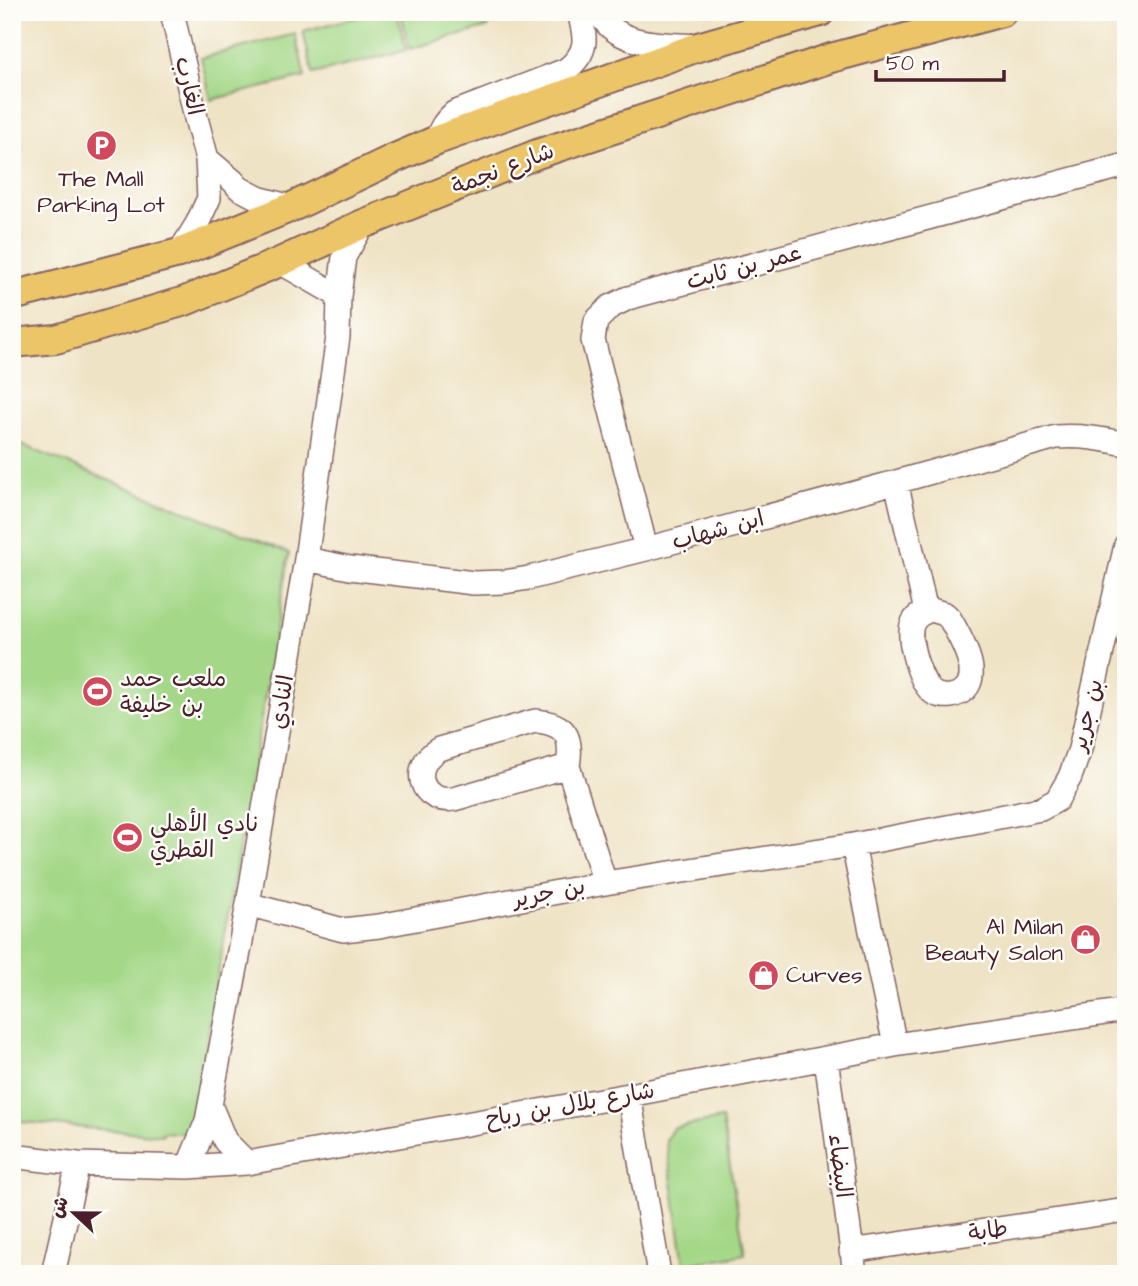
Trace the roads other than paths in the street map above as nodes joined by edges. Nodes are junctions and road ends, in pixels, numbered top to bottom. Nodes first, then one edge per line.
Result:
1 (172, 12) edge
2 (579, 12) edge
3 (599, 12) edge
4 (820, 12) edge
5 (1002, 12) edge
6 (698, 47) junction
7 (437, 141) junction
8 (207, 159) junction
9 (1126, 166) edge
10 (292, 207) junction
11 (363, 225) junction
12 (179, 253) junction
13 (279, 262) junction
14 (339, 296) junction
15 (13, 297) edge
16 (12, 343) edge
17 (1126, 444) edge
18 (896, 482) junction
19 (1126, 545) edge
20 (646, 549) junction
21 (306, 559) junction
22 (926, 611) dead end
23 (568, 766) junction
24 (853, 845) junction
25 (605, 883) junction
26 (248, 904) junction
27 (1126, 1010) edge
28 (895, 1045) junction
29 (826, 1058) junction
30 (629, 1095) junction
31 (210, 1105) junction
32 (12, 1156) edge
33 (247, 1163) junction
34 (78, 1164) junction
35 (188, 1167) junction
36 (1126, 1210) edge
37 (853, 1263) edge
38 (52, 1274) edge
39 (659, 1274) edge

1 - 8 street, الغارب
2 - 7 street
3 - 6 street
4 - 6 main road
5 - 11 main road, شارع نجمة
6 - 7 main road
7 - 10 main road
8 - 10 street
8 - 12 street, الغارب
9 - 20 street, عمر بن ثابت
10 - 12 main road
11 - 13 main road, شارع نجمة
11 - 14 street, النادي
12 - 15 main road
13 - 14 street
13 - 16 main road, شارع نجمة
14 - 21 street, النادي
17 - 18 street, ابن شهاب
18 - 20 street, ابن شهاب
18 - 22 street
19 - 24 street, بن جرير
20 - 21 street, ابن شهاب
21 - 26 street, النادي
23 - 23 street
23 - 25 street
24 - 25 street, بن جرير
24 - 28 street
25 - 26 street, بن جرير
26 - 31 street, النادي
27 - 28 street, شارع بلال بن رباح
28 - 29 street, شارع بلال بن رباح
29 - 30 street, شارع بلال بن رباح
29 - 37 street, البيضاء
30 - 33 street, شارع بلال بن رباح
30 - 39 street
31 - 33 street
31 - 35 street, النادي
32 - 34 street, شارع بلال بن رباح
33 - 35 street, شارع بلال بن رباح
34 - 35 street, شارع بلال بن رباح
34 - 38 street
36 - 37 street, طابة

